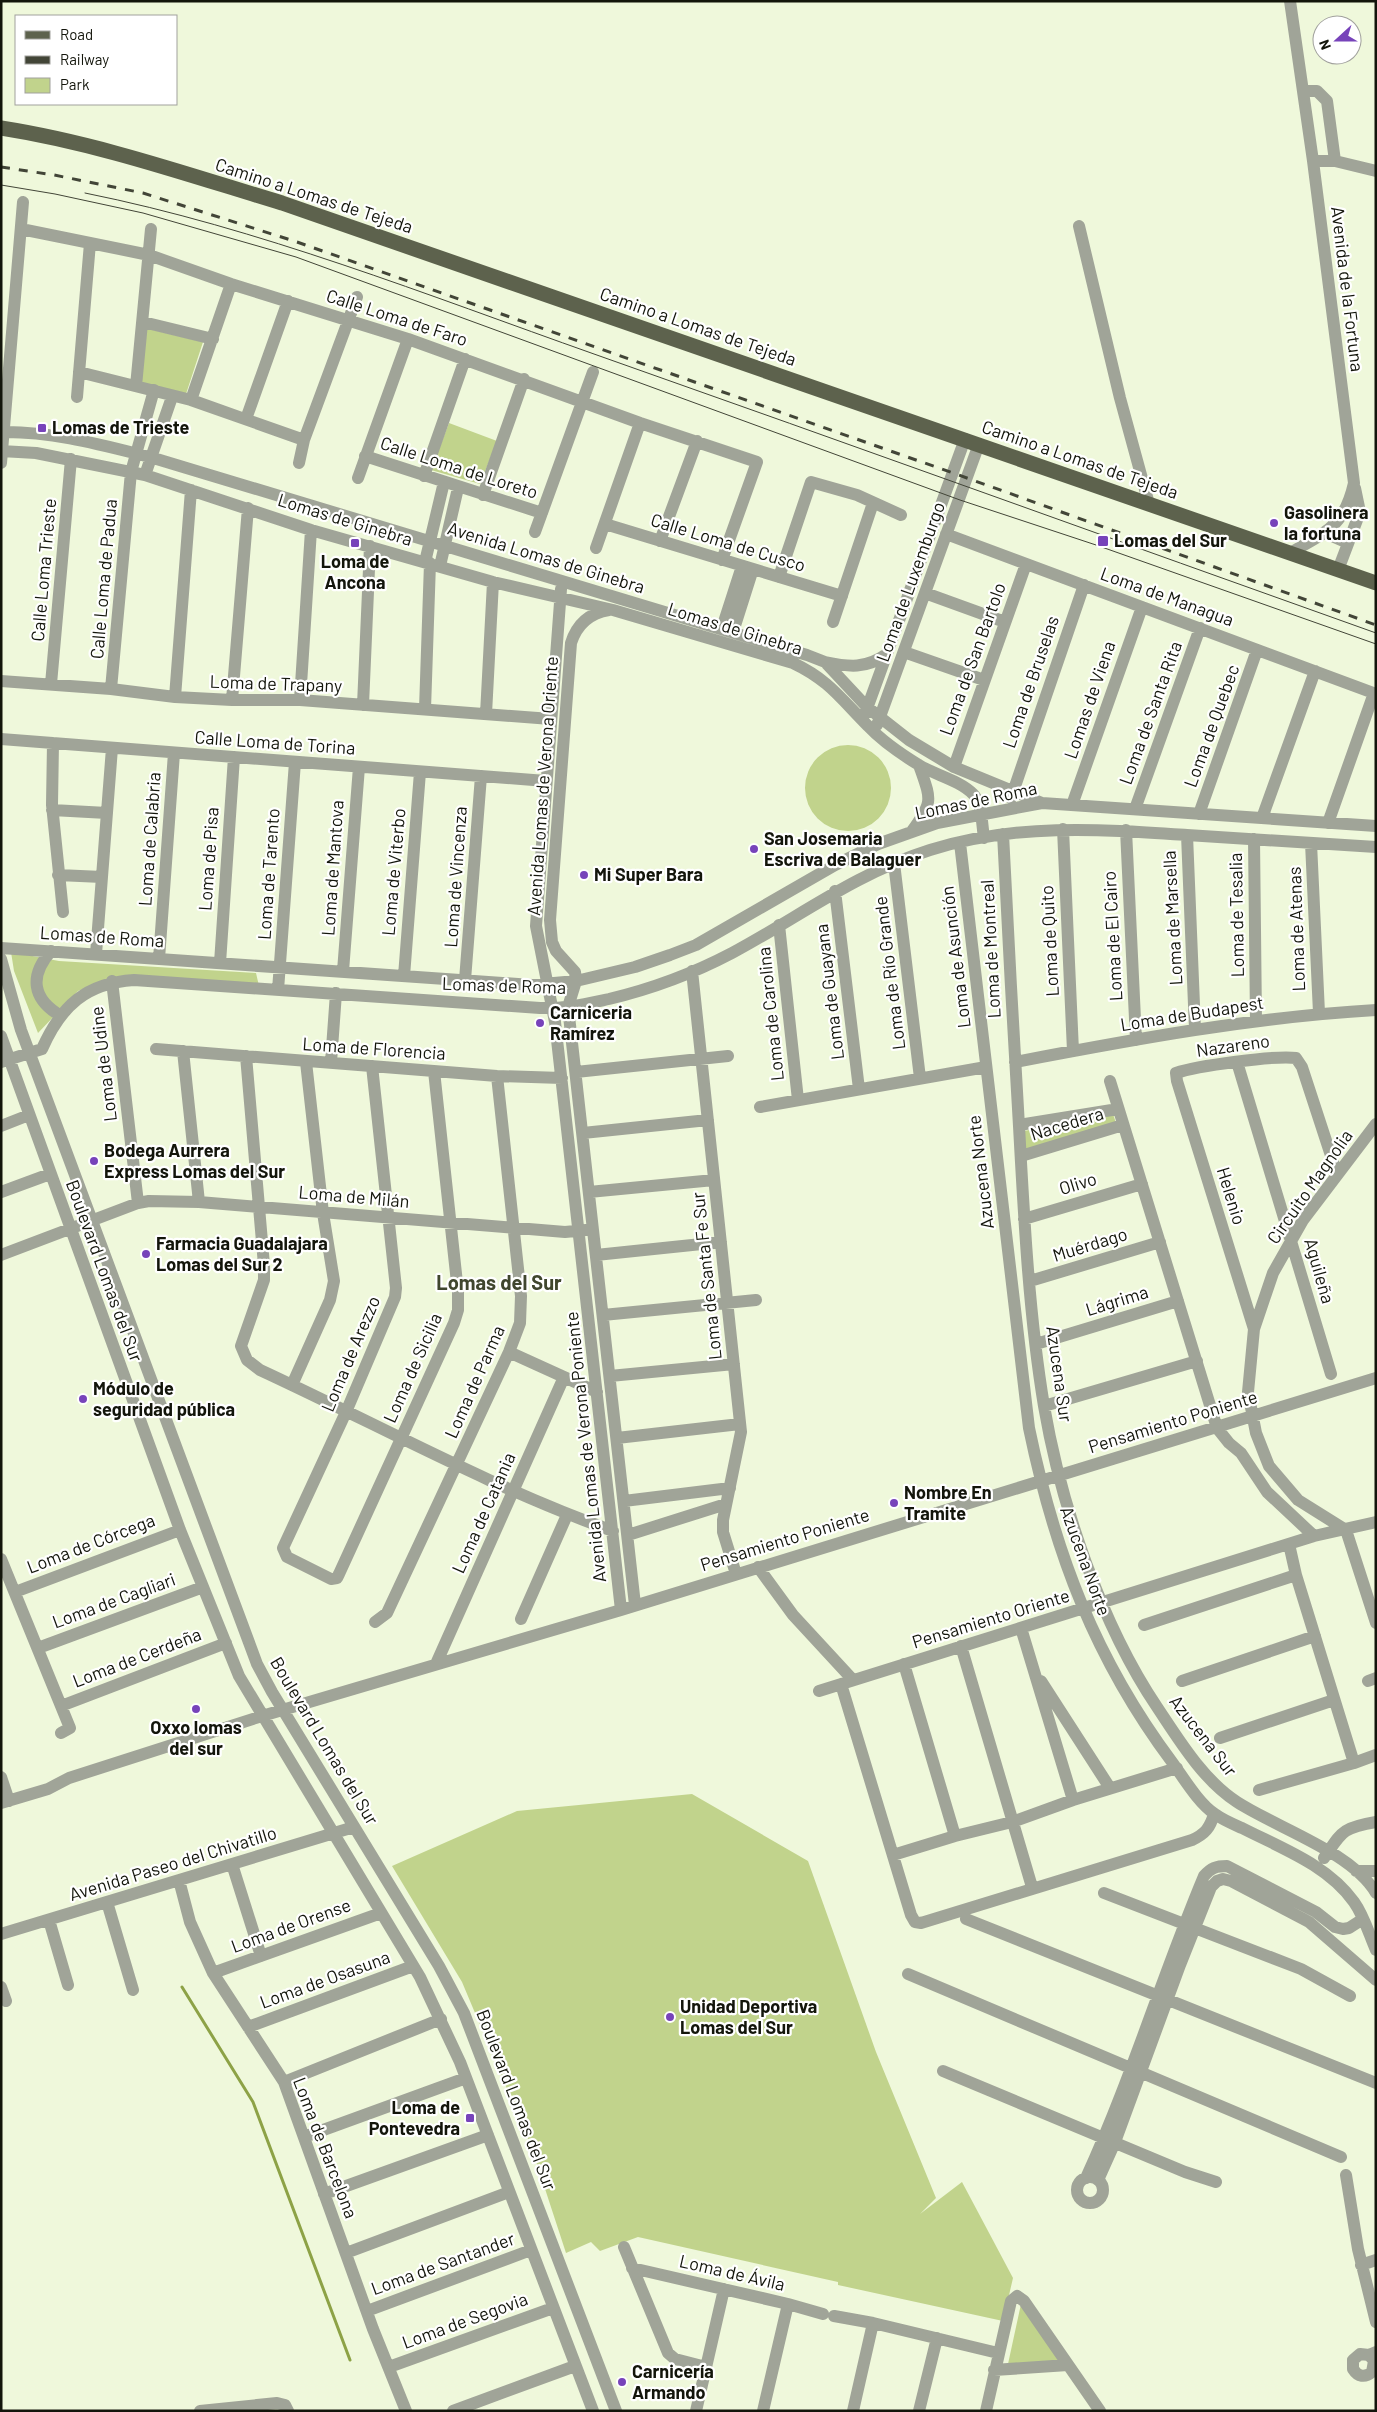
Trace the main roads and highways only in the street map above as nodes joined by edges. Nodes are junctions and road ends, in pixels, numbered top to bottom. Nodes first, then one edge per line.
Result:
1 (1, 128) edge
2 (1376, 583) edge

1 - 2 main road, Camino a Lomas de Tejeda

